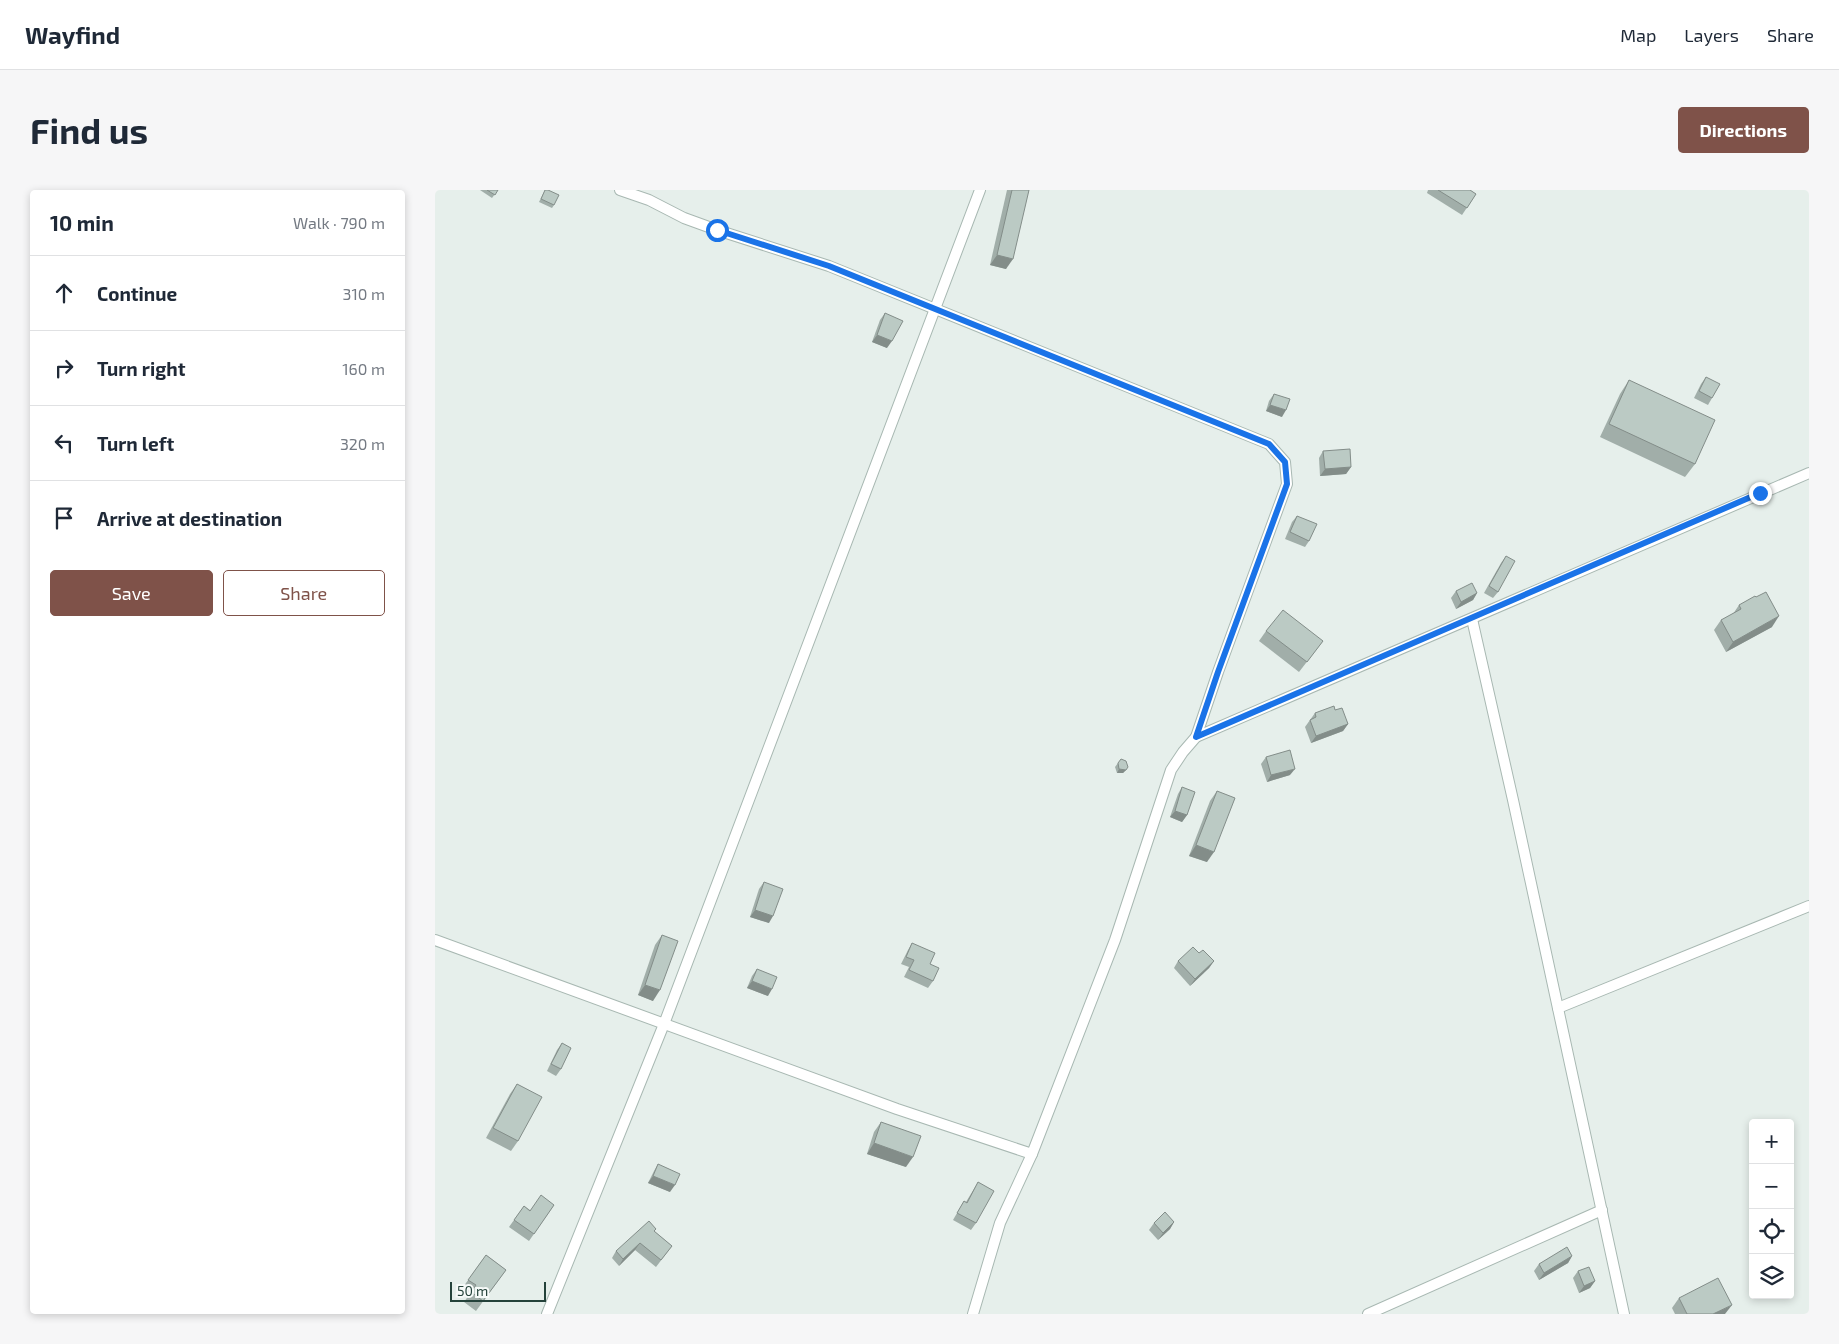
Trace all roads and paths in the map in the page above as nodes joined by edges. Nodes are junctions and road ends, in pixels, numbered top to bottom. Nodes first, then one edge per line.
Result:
1 (620, 190) edge
2 (980, 190) edge
3 (936, 310) junction
4 (1809, 473) edge
5 (1472, 619) junction
6 (1196, 737) junction
7 (1809, 906) edge
8 (435, 940) edge
9 (1558, 1008) junction
10 (664, 1024) junction
11 (1032, 1154) junction
12 (1602, 1210) junction
13 (547, 1314) edge
14 (973, 1314) edge
15 (1368, 1314) edge
16 (1624, 1314) edge

1 - 3 street
2 - 3 street
3 - 6 street
3 - 10 street
4 - 5 street
5 - 6 street
5 - 9 street
6 - 11 street
7 - 9 street
8 - 10 street
9 - 12 street
10 - 11 street
10 - 13 street
11 - 14 street
12 - 15 street
12 - 16 street

